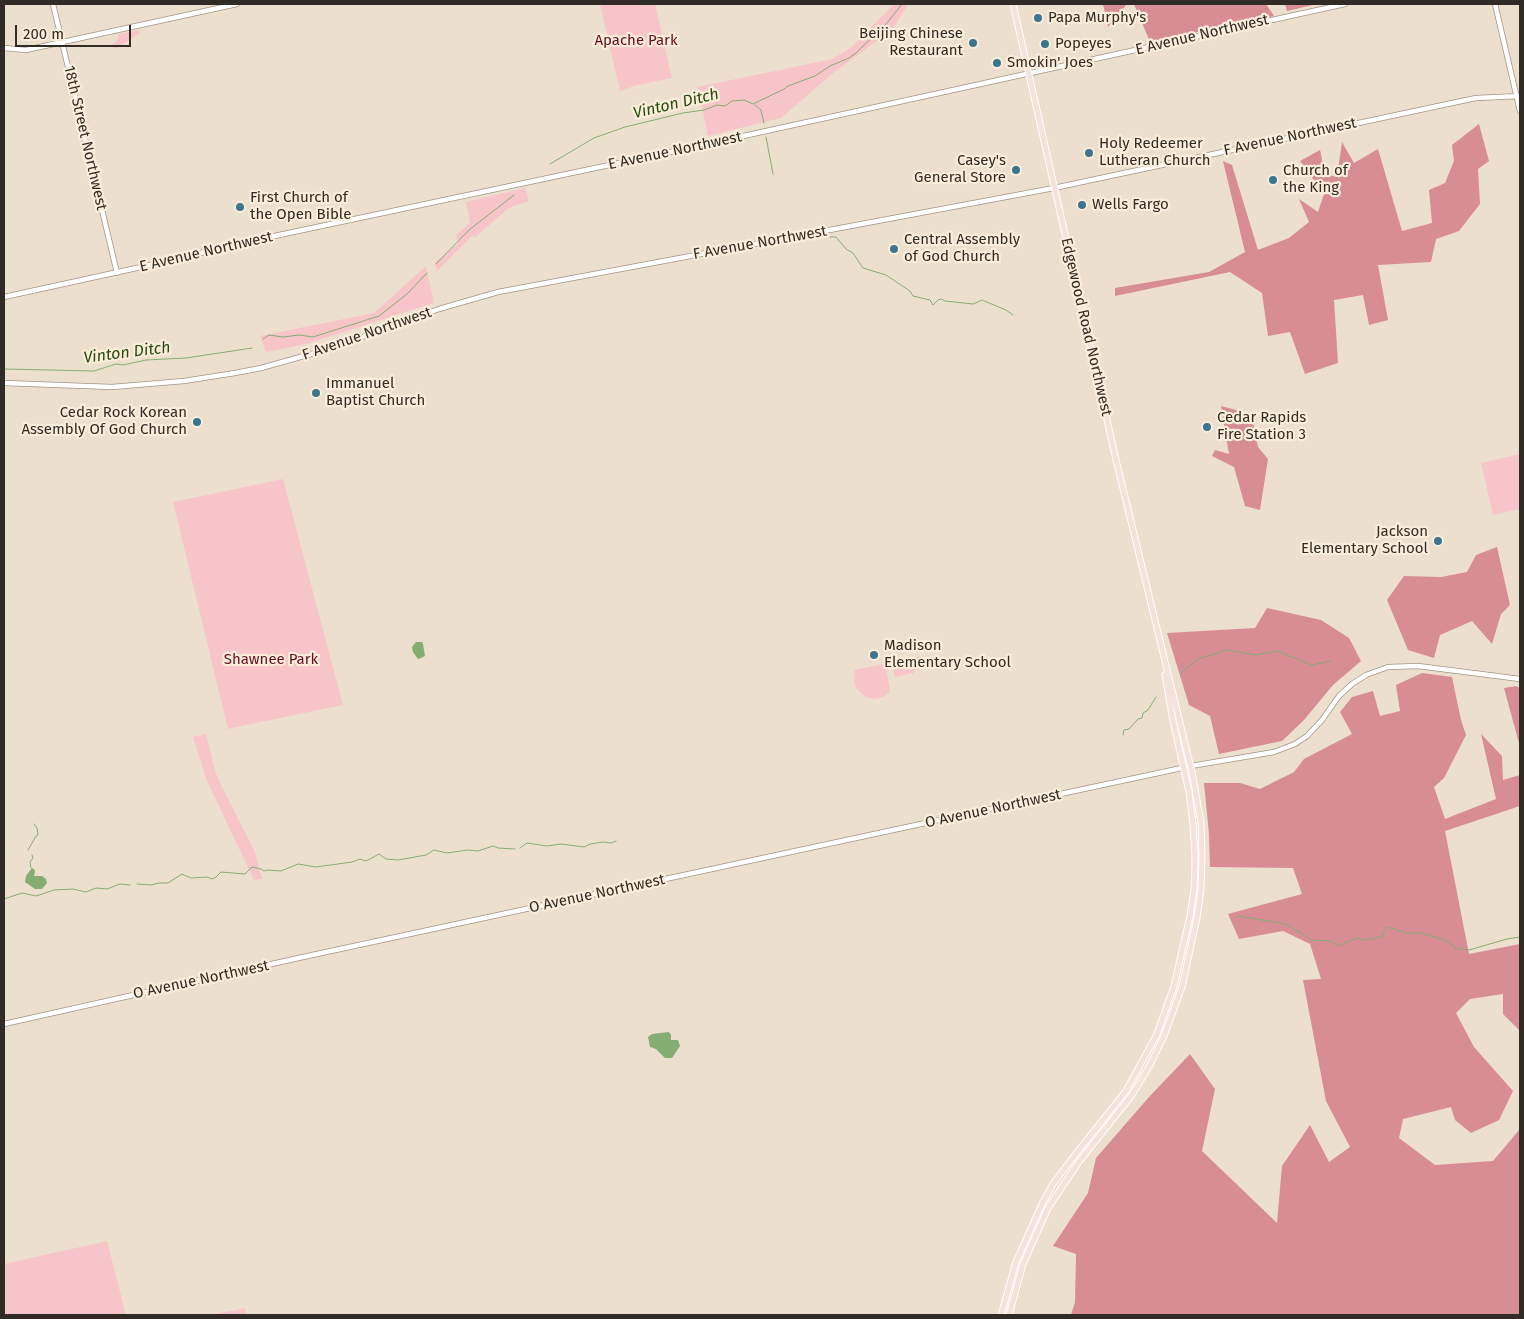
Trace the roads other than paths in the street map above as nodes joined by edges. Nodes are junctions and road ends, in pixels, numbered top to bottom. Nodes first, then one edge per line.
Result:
1 (53, 4) edge
2 (238, 4) edge
3 (1013, 4) edge
4 (1346, 4) edge
5 (1495, 4) edge
6 (63, 42) junction
7 (4, 48) edge
8 (1028, 74) junction
9 (1518, 96) edge
10 (1520, 111) edge
11 (1054, 188) junction
12 (117, 273) junction
13 (4, 297) edge
14 (4, 383) edge
15 (1161, 649) junction
16 (1520, 679) edge
17 (1191, 766) junction
18 (1184, 768) junction
19 (4, 1024) edge
20 (1001, 1315) edge
21 (1009, 1315) edge

1 - 6 street, 18th Street Northwest
2 - 6 street
3 - 8 main road, Edgewood Road Northwest
4 - 8 street, E Avenue Northwest
5 - 9 street
6 - 7 street
6 - 12 street, 18th Street Northwest
8 - 11 main road, Edgewood Road Northwest
8 - 12 street, E Avenue Northwest
9 - 10 street
9 - 11 street, F Avenue Northwest
11 - 14 street, F Avenue Northwest
11 - 15 main road, Edgewood Road Northwest
12 - 13 street, E Avenue Northwest
15 - 17 main road, Edgewood Road Northwest
15 - 18 main road, Edgewood Road Northwest
16 - 17 street, O Avenue Northwest
17 - 18 street, O Avenue Northwest
17 - 21 main road, Edgewood Road Northwest
18 - 19 street, O Avenue Northwest
18 - 20 main road, Edgewood Road Northwest

